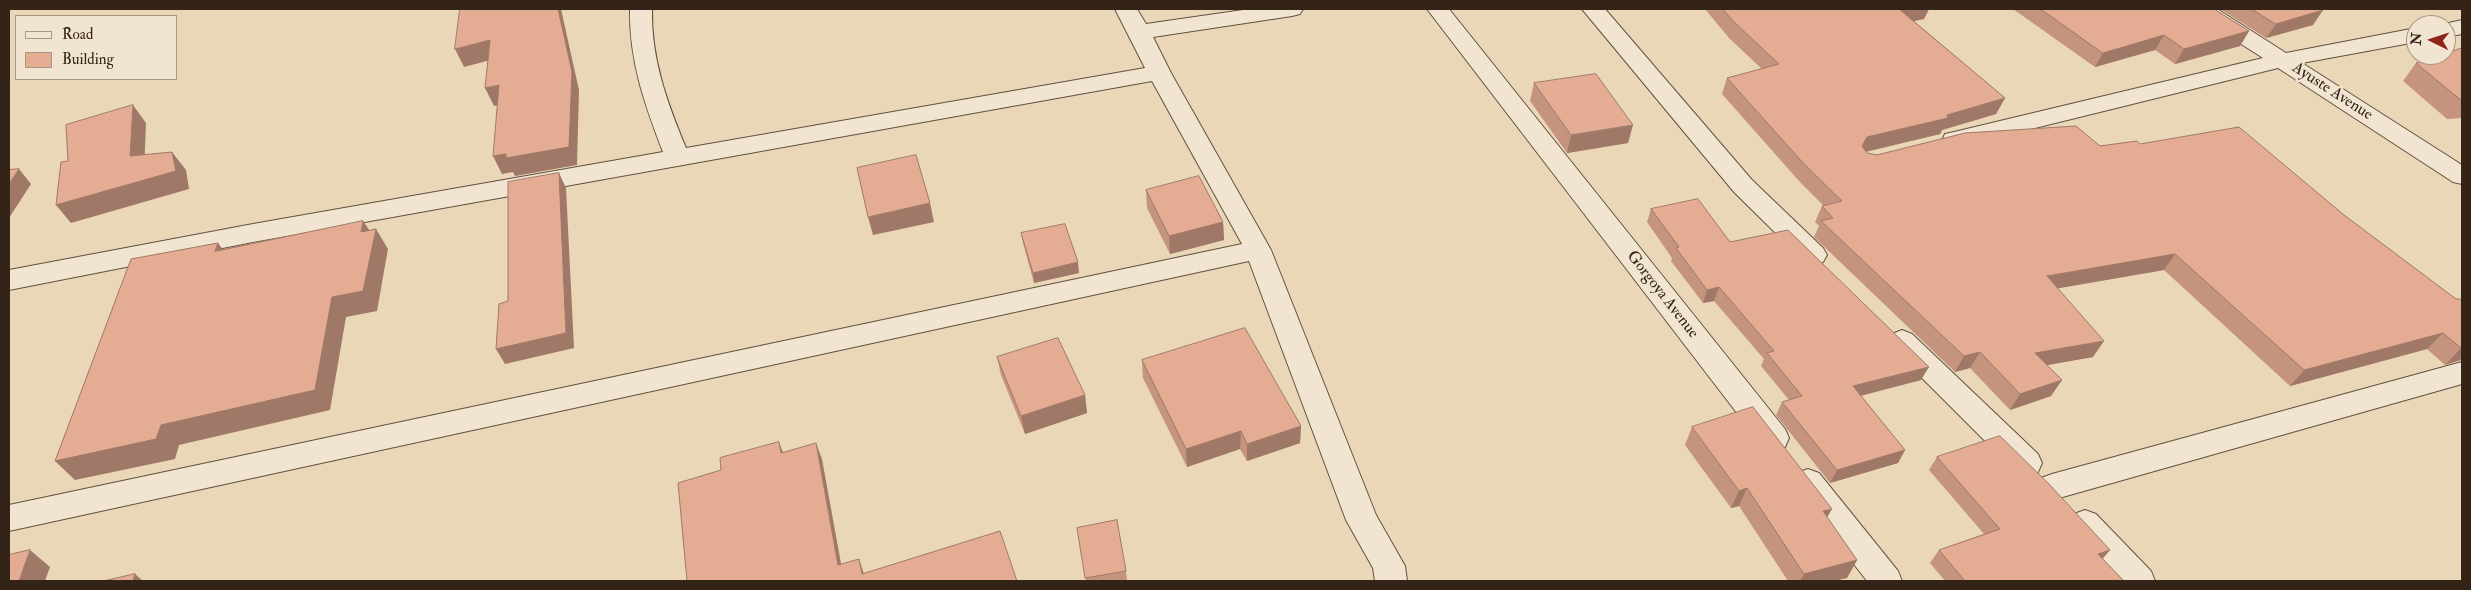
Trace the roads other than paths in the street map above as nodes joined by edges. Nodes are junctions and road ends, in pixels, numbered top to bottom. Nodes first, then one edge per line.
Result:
1 (641, 9) edge
2 (1126, 9) edge
3 (1292, 9) edge
4 (1438, 9) edge
5 (1594, 9) edge
6 (2202, 9) edge
7 (1140, 32) junction
8 (2406, 37) edge
9 (2283, 60) junction
10 (1159, 73) junction
11 (1936, 145) edge
12 (678, 158) junction
13 (2462, 176) edge
14 (1258, 250) junction
15 (1834, 275) edge
16 (9, 280) edge
17 (1883, 323) edge
18 (2462, 373) edge
19 (2052, 487) junction
20 (9, 518) edge
21 (1391, 581) edge
22 (1886, 581) edge
23 (2139, 581) edge

1 - 12 street
2 - 7 street
3 - 7 street
4 - 22 street, Gorgoya Avenue
5 - 15 street
6 - 9 street, Ayuste Avenue
7 - 10 street
8 - 9 street
9 - 11 street
9 - 13 street, Ayuste Avenue
10 - 12 street
10 - 14 street
12 - 16 street
14 - 20 street
14 - 21 street
17 - 19 street
18 - 19 street
19 - 23 street

